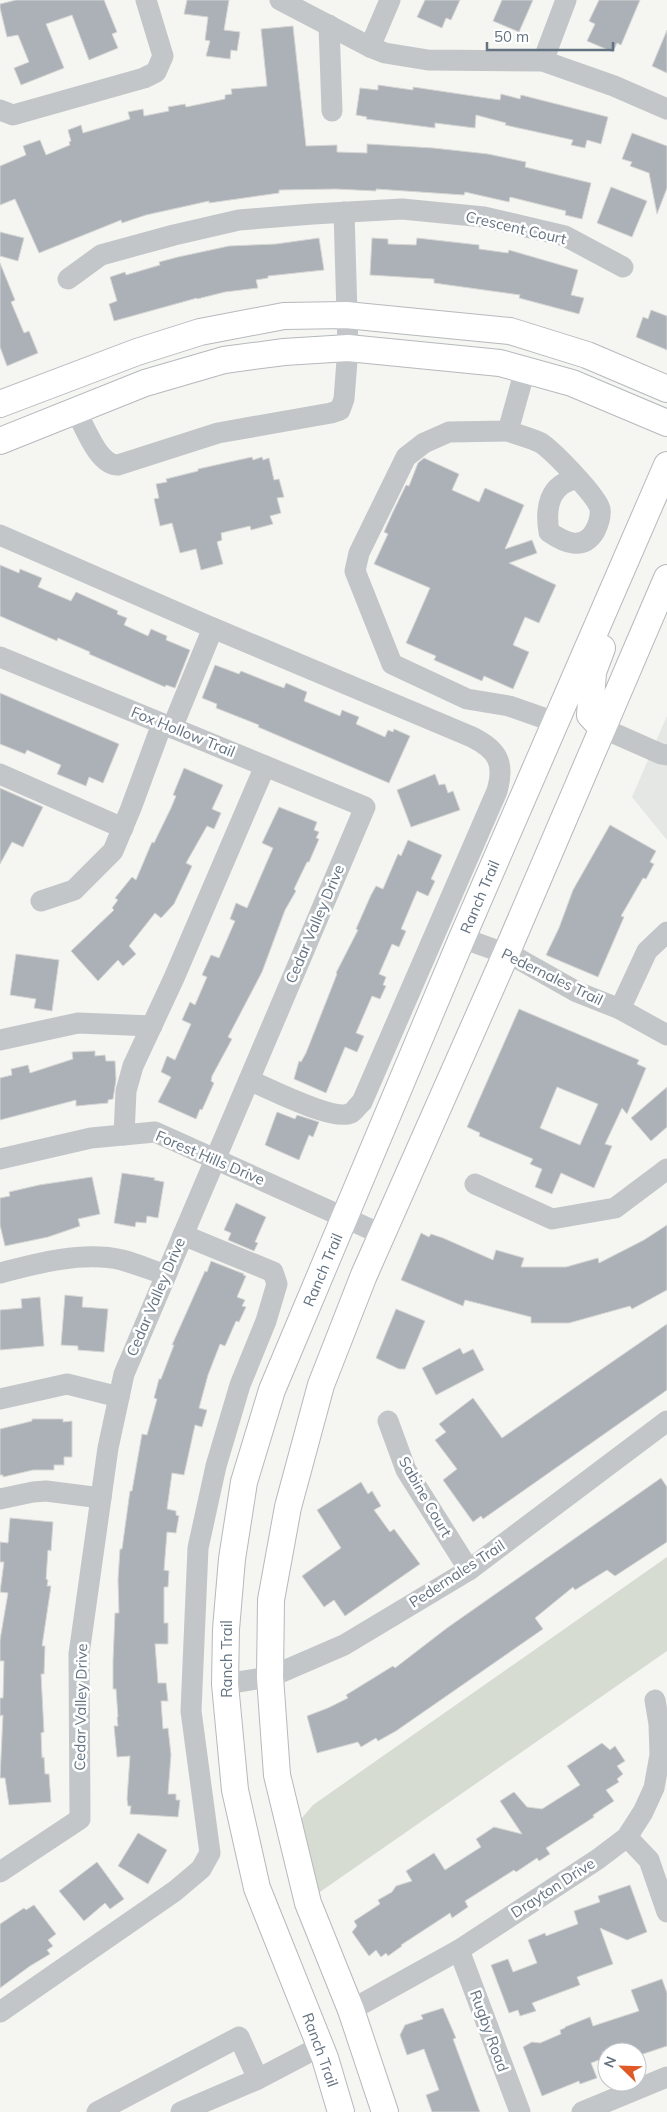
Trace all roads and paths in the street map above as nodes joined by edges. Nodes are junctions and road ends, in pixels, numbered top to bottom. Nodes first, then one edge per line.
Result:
1 (146, 0) edge
2 (280, 0) edge
3 (390, 0) edge
4 (566, 0) edge
5 (329, 24) junction
6 (370, 47) junction
7 (543, 61) junction
8 (667, 108) edge
9 (0, 110) edge
10 (332, 111) dead end
11 (344, 212) junction
12 (622, 267) dead end
13 (68, 279) dead end
14 (346, 315) junction
15 (348, 348) junction
16 (525, 370) junction
17 (667, 389) edge
18 (0, 404) edge
19 (76, 411) junction
20 (667, 423) edge
21 (508, 431) junction
22 (0, 441) edge
23 (667, 465) edge
24 (576, 479) dead end
25 (0, 535) edge
26 (617, 577) junction
27 (667, 578) edge
28 (213, 628) junction
29 (0, 657) edge
30 (555, 722) junction
31 (167, 726) junction
32 (602, 728) junction
33 (667, 755) edge
34 (265, 766) junction
35 (0, 774) edge
36 (365, 807) joint
37 (123, 828) junction
38 (41, 901) dead end
39 (667, 932) edge
40 (462, 938) junction
41 (506, 954) junction
42 (620, 1009) junction
43 (152, 1026) junction
44 (667, 1035) edge
45 (0, 1040) edge
46 (249, 1080) junction
47 (124, 1135) junction
48 (215, 1158) junction
49 (0, 1159) edge
50 (667, 1169) edge
51 (476, 1184) dead end
52 (346, 1218) junction
53 (381, 1234) junction
54 (183, 1235) junction
55 (0, 1273) edge
56 (166, 1275) junction
57 (119, 1397) junction
58 (0, 1400) edge
59 (388, 1421) dead end
60 (667, 1421) edge
61 (101, 1498) junction
62 (0, 1500) edge
63 (469, 1570) junction
64 (270, 1677) junction
65 (225, 1684) junction
66 (654, 1700) dead end
67 (627, 1837) junction
68 (2, 1864) edge
69 (667, 1912) edge
70 (459, 1950) junction
71 (351, 2010) junction
72 (0, 2012) edge
73 (321, 2046) junction
74 (667, 2077) edge
75 (258, 2079) junction
76 (225, 2103) edge
77 (98, 2112) edge
78 (181, 2112) edge
79 (341, 2112) edge
80 (385, 2112) edge
81 (520, 2112) edge
82 (582, 2112) edge

1 - 9 street
2 - 5 street
3 - 6 street
4 - 7 street
5 - 6 street
5 - 10 street
6 - 7 street
7 - 8 street
11 - 12 street, Crescent Court
11 - 13 street, Crescent Court
11 - 14 street
14 - 15 street
14 - 17 main road
14 - 18 main road
15 - 16 main road
15 - 19 main road
15 - 19 street
16 - 20 main road
16 - 21 street
19 - 22 main road
21 - 24 street
21 - 30 street
23 - 26 main road, Ranch Trail
25 - 28 street
26 - 30 main road, Ranch Trail
26 - 32 main road
27 - 32 main road
28 - 31 street
28 - 46 street
29 - 31 street, Fox Hollow Trail
30 - 40 main road, Ranch Trail
31 - 34 street, Fox Hollow Trail
31 - 37 street
32 - 33 street
32 - 41 main road
34 - 36 street, Fox Hollow Trail
34 - 43 street
35 - 37 street
36 - 46 street, Cedar Valley Drive
37 - 38 street
39 - 42 street
40 - 41 street, Pedernales Trail
40 - 52 main road, Ranch Trail
41 - 42 street, Pedernales Trail
41 - 53 main road
42 - 44 street, Pedernales Trail
43 - 45 street
43 - 47 street
46 - 48 street, Cedar Valley Drive
47 - 48 street, Forest Hills Drive
47 - 49 street, Forest Hills Drive
48 - 52 street, Forest Hills Drive
48 - 54 street, Cedar Valley Drive
50 - 51 street
52 - 53 street, Forest Hills Drive
52 - 65 main road, Ranch Trail
53 - 64 main road
54 - 56 street, Cedar Valley Drive
54 - 72 street
55 - 56 street
56 - 57 street, Cedar Valley Drive
57 - 58 street
57 - 61 street, Cedar Valley Drive
59 - 63 street, Sabine Court
60 - 63 street, Pedernales Trail
61 - 62 street
61 - 68 street, Cedar Valley Drive
63 - 64 street, Pedernales Trail
64 - 65 street, Pedernales Trail
64 - 71 main road
65 - 73 main road, Ranch Trail
66 - 67 street, Drayton Drive
67 - 69 street
67 - 70 street, Drayton Drive
70 - 71 street, Drayton Drive
70 - 81 street, Rugby Road
71 - 80 main road
73 - 75 street
73 - 79 main road, Ranch Trail
74 - 82 street
75 - 76 street
75 - 77 street
76 - 78 street

